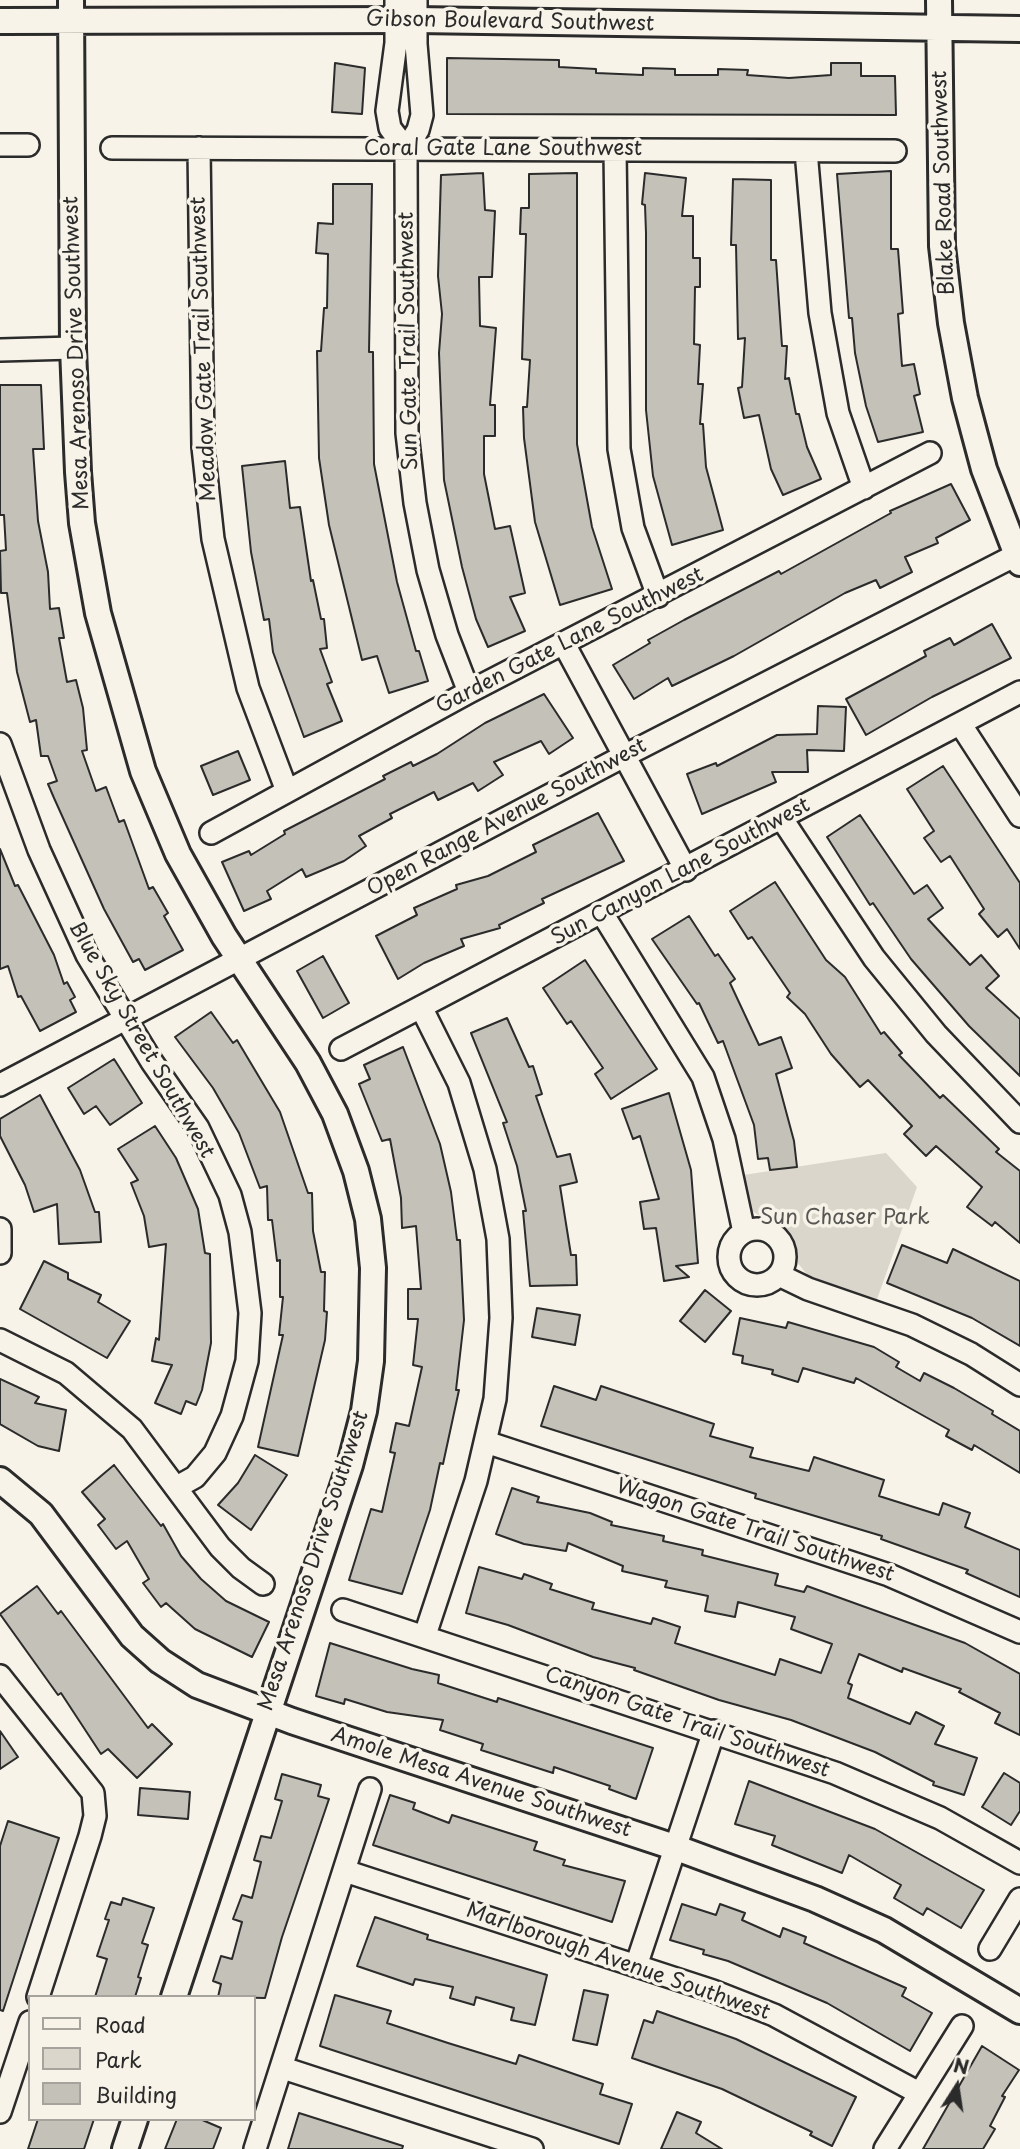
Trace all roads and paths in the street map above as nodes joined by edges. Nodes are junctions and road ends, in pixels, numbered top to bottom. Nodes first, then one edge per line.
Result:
1 (939, 1) edge
2 (406, 10) edge
3 (71, 11) edge
4 (0, 21) edge
5 (1020, 29) edge
6 (939, 30) junction
7 (390, 94) junction
8 (420, 95) junction
9 (0, 145) edge
10 (27, 145) dead end
11 (111, 148) dead end
12 (199, 148) junction
13 (406, 149) junction
14 (615, 150) junction
15 (806, 151) junction
16 (895, 152) dead end
17 (73, 348) junction
18 (0, 350) edge
19 (930, 453) dead end
20 (864, 488) junction
21 (1019, 554) edge
22 (658, 596) junction
23 (564, 644) junction
24 (469, 692) junction
25 (1020, 692) edge
26 (961, 725) junction
27 (1, 749) edge
28 (626, 755) junction
29 (288, 791) junction
30 (1020, 816) edge
31 (782, 819) junction
32 (211, 833) dead end
33 (685, 870) junction
34 (602, 913) junction
35 (238, 960) junction
36 (421, 1007) junction
37 (125, 1020) junction
38 (341, 1049) dead end
39 (0, 1085) edge
40 (1020, 1122) edge
41 (0, 1229) edge
42 (744, 1232) junction
43 (0, 1254) edge
44 (779, 1275) junction
45 (0, 1340) edge
46 (1020, 1385) edge
47 (486, 1442) junction
48 (0, 1480) edge
49 (177, 1487) junction
50 (263, 1584) dead end
51 (343, 1610) dead end
52 (1020, 1632) edge
53 (425, 1635) junction
54 (0, 1676) edge
55 (267, 1712) junction
56 (714, 1731) junction
57 (370, 1788) dead end
58 (674, 1847) junction
59 (1020, 1863) edge
60 (345, 1871) junction
61 (1020, 1899) edge
62 (990, 1949) dead end
63 (636, 1966) junction
64 (39, 1995) edge
65 (175, 1995) edge
66 (1020, 2011) edge
67 (962, 2026) dead end
68 (28, 2028) edge
69 (283, 2068) junction
70 (919, 2093) junction
71 (0, 2112) edge
72 (134, 2121) edge
73 (125, 2149) edge
74 (256, 2149) edge
75 (532, 2149) edge
76 (884, 2149) edge

1 - 6 street, Blake Road Southwest
2 - 3 street, Gibson Boulevard Southwest
2 - 6 street, Gibson Boulevard Southwest
2 - 7 street
2 - 8 street, Sun Gate Trail Southwest
3 - 4 street, Gibson Boulevard Southwest
3 - 17 street, Mesa Arenoso Drive Southwest
5 - 6 street, Gibson Boulevard Southwest
6 - 21 street, Blake Road Southwest
7 - 8 street
7 - 13 street
8 - 13 street, Sun Gate Trail Southwest
9 - 10 street
11 - 12 street, Coral Gate Lane Southwest
12 - 13 street, Coral Gate Lane Southwest
12 - 29 street, Meadow Gate Trail Southwest
13 - 14 street, Coral Gate Lane Southwest
13 - 24 street, Sun Gate Trail Southwest
14 - 15 street, Coral Gate Lane Southwest
14 - 22 street
15 - 16 street, Coral Gate Lane Southwest
15 - 20 street
17 - 18 street
17 - 35 street, Mesa Arenoso Drive Southwest
19 - 20 street, Garden Gate Lane Southwest
20 - 22 street, Garden Gate Lane Southwest
21 - 28 street, Open Range Avenue Southwest
22 - 23 street, Garden Gate Lane Southwest
23 - 24 street, Garden Gate Lane Southwest
23 - 28 street
24 - 29 street, Garden Gate Lane Southwest
25 - 26 street, Sun Canyon Lane Southwest
26 - 30 street
26 - 31 street, Sun Canyon Lane Southwest
27 - 37 street, Blue Sky Street Southwest
28 - 33 street
28 - 35 street, Open Range Avenue Southwest
29 - 32 street, Garden Gate Lane Southwest
31 - 33 street, Sun Canyon Lane Southwest
31 - 40 street
33 - 34 street, Sun Canyon Lane Southwest
34 - 36 street, Sun Canyon Lane Southwest
34 - 42 street
35 - 37 street, Open Range Avenue Southwest
35 - 55 street, Mesa Arenoso Drive Southwest
36 - 38 street, Sun Canyon Lane Southwest
36 - 47 street
37 - 39 street, Open Range Avenue Southwest
37 - 49 street, Blue Sky Street Southwest
41 - 43 street
42 - 44 street
42 - 44 street
44 - 46 street
45 - 49 street
47 - 52 street, Wagon Gate Trail Southwest
47 - 53 street
48 - 55 street, Amole Mesa Avenue Southwest
49 - 50 street
51 - 53 street, Canyon Gate Trail Southwest
53 - 56 street, Canyon Gate Trail Southwest
54 - 64 street
55 - 58 street, Amole Mesa Avenue Southwest
55 - 65 street, Mesa Arenoso Drive Southwest
56 - 58 street
56 - 59 street, Canyon Gate Trail Southwest
57 - 60 street
58 - 63 street
58 - 66 street, Amole Mesa Avenue Southwest
60 - 63 street, Marlborough Avenue Southwest
60 - 69 street
61 - 62 street
63 - 70 street, Marlborough Avenue Southwest
67 - 70 street
68 - 71 street
69 - 74 street
69 - 75 street
70 - 76 street
72 - 73 street

